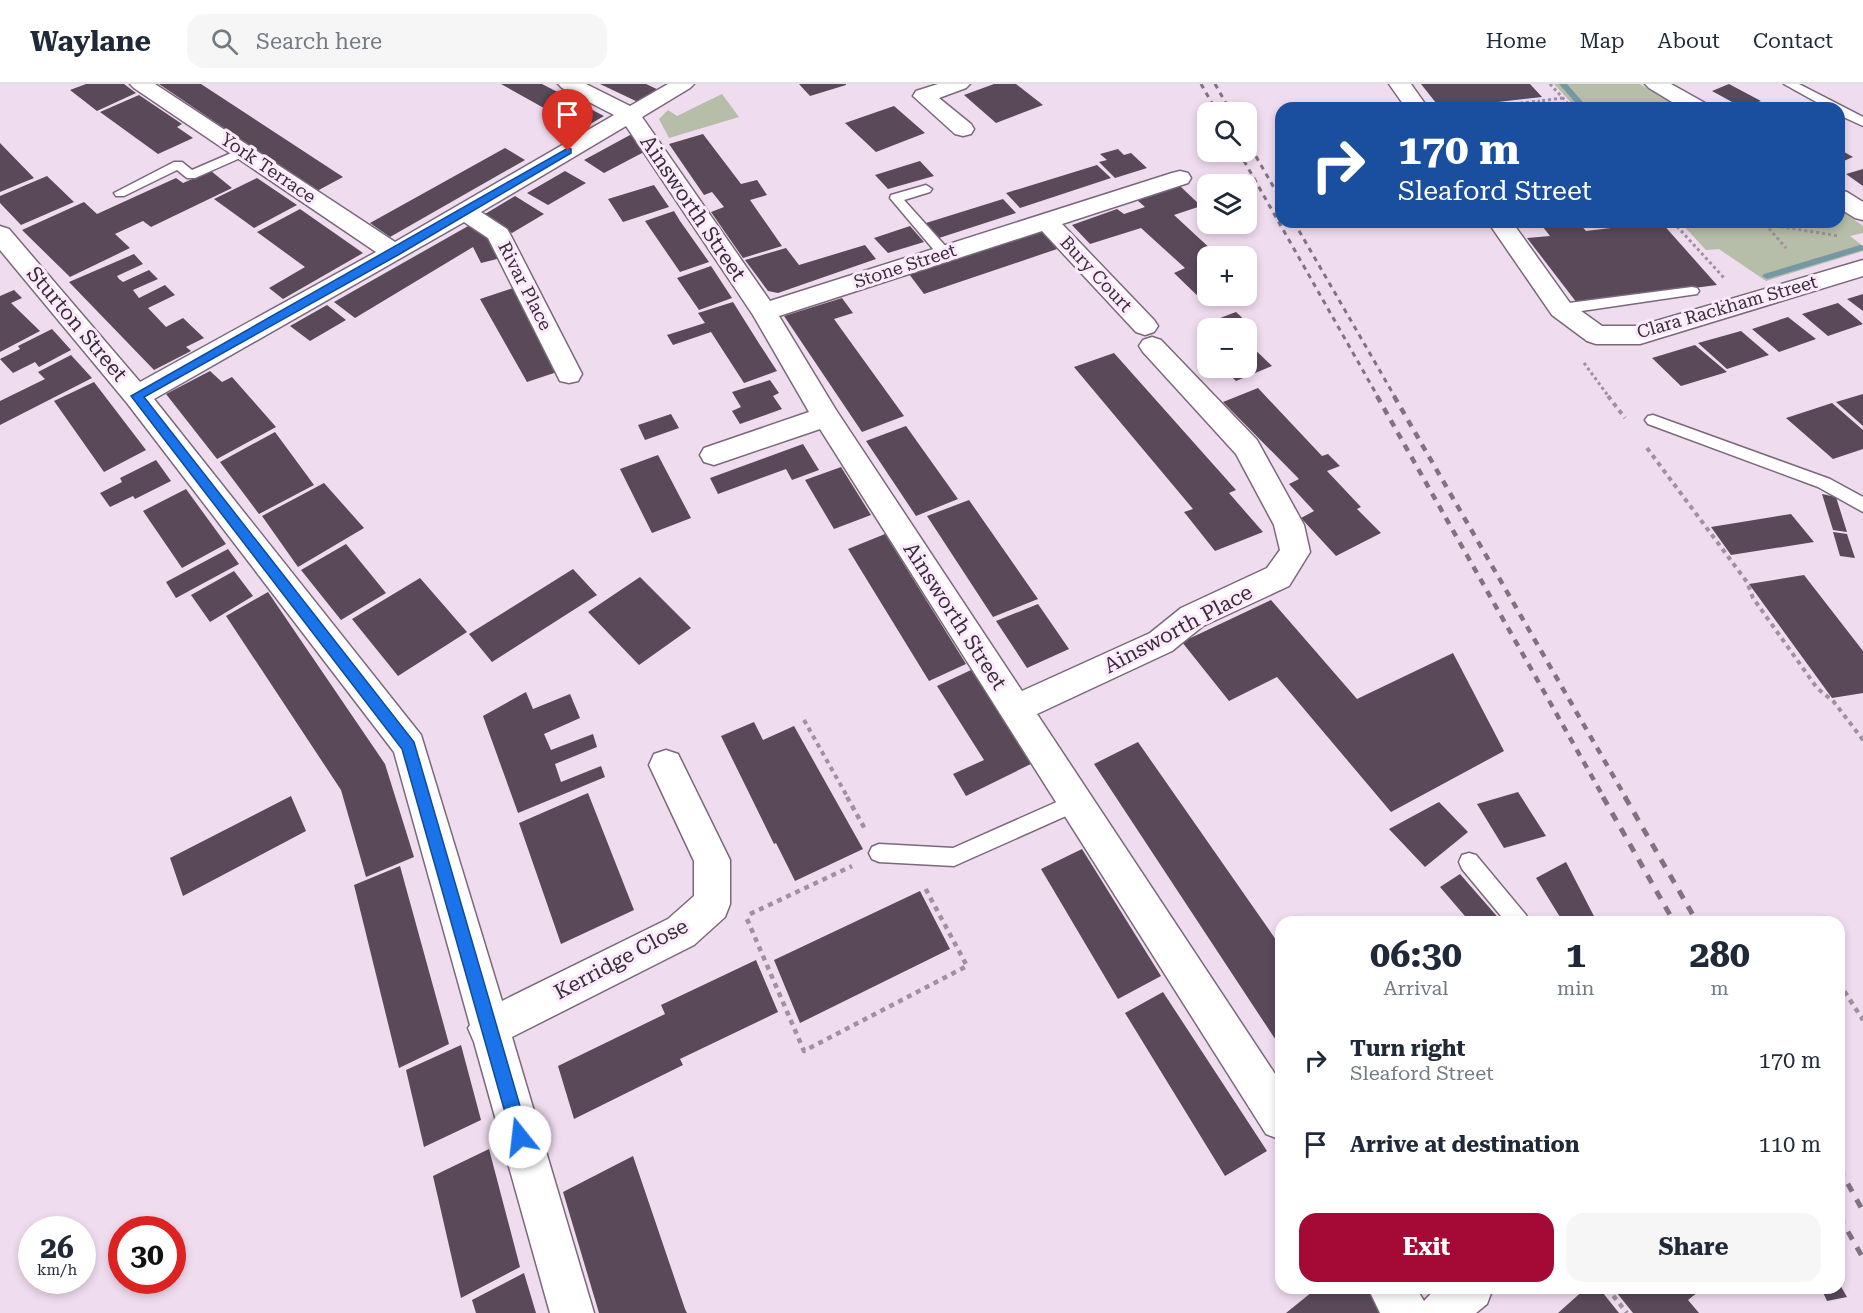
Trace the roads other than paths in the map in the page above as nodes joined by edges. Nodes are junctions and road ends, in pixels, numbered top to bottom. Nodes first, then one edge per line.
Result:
1 (141, 84) edge
2 (569, 84) edge
3 (683, 84) edge
4 (959, 84) edge
5 (1400, 84) edge
6 (1656, 84) edge
7 (1790, 84) edge
8 (1413, 102) edge
9 (1687, 102) edge
10 (1825, 102) edge
11 (1845, 113) edge
12 (629, 114) junction
13 (1863, 122) edge
14 (963, 129) dead end
15 (243, 152) junction
16 (1180, 178) dead end
17 (927, 189) dead end
18 (120, 193) dead end
19 (1845, 201) edge
20 (465, 212) junction
21 (1863, 213) edge
22 (1046, 221) junction
23 (1504, 228) edge
24 (1, 237) edge
25 (394, 252) junction
26 (944, 253) junction
27 (1863, 268) edge
28 (1692, 291) dead end
29 (1562, 309) junction
30 (764, 312) junction
31 (1149, 336) joint
32 (569, 374) dead end
33 (137, 396) junction
34 (826, 417) junction
35 (1653, 420) dead end
36 (714, 454) dead end
37 (1863, 506) edge
38 (1015, 709) junction
39 (666, 765) dead end
40 (1077, 802) junction
41 (879, 853) road end
42 (1469, 862) dead end
43 (1515, 916) edge
44 (488, 1028) junction
45 (1275, 1110) edge
46 (1394, 1294) edge
47 (1464, 1294) edge
48 (572, 1313) edge
49 (1406, 1313) edge
50 (1441, 1313) edge

1 - 15 street, York Terrace
2 - 12 street
3 - 12 street
4 - 14 street
5 - 8 street
6 - 9 street
7 - 10 lane
11 - 13 lane
12 - 20 street
12 - 30 street, Ainsworth Street
15 - 18 lane
15 - 25 street, York Terrace
16 - 22 street, Stone Street
17 - 26 lane
19 - 21 street
20 - 25 street
20 - 32 street, Rivar Place
22 - 26 street, Stone Street
22 - 31 street, Bury Court
23 - 29 street, Clara Rackham Street
24 - 33 street, Sturton Street
25 - 33 street
26 - 30 street, Stone Street
27 - 29 street, Clara Rackham Street
28 - 29 lane
30 - 34 street, Ainsworth Street
31 - 38 street, Ainsworth Place
33 - 44 street, Sturton Street
34 - 36 street
34 - 38 street, Ainsworth Street
35 - 37 lane
38 - 40 street, Ainsworth Street
39 - 44 street, Kerridge Close
40 - 41 lane
40 - 45 street, Ainsworth Street
42 - 43 lane
44 - 48 street, Sturton Street
46 - 49 street
47 - 50 street

